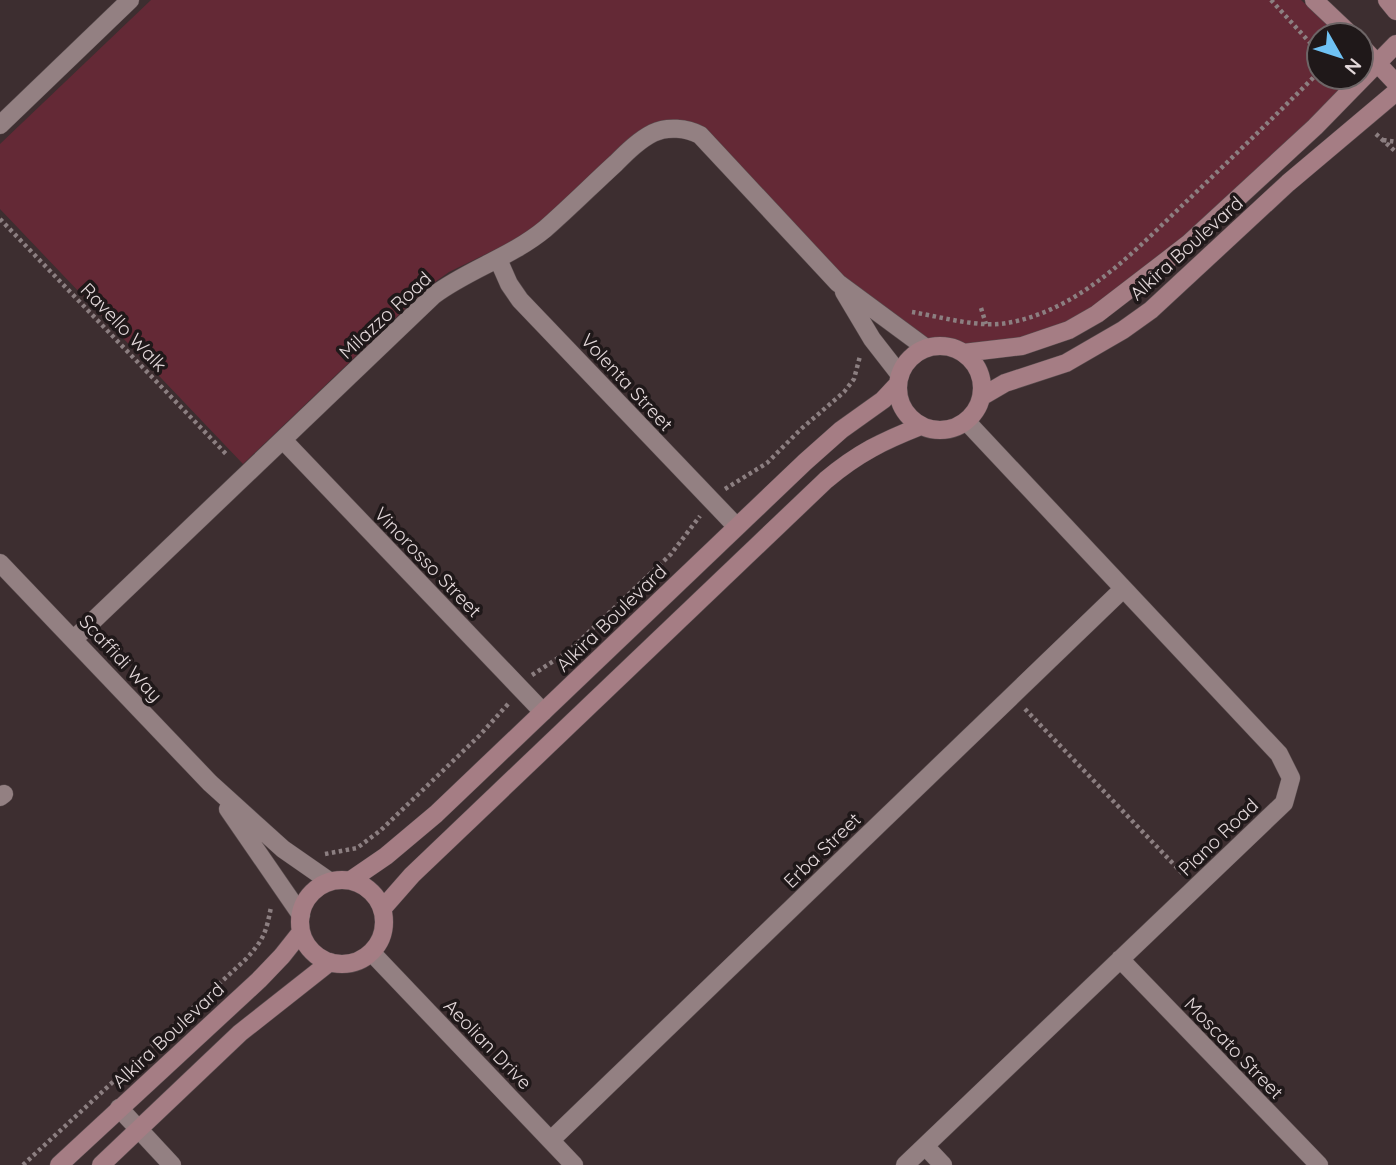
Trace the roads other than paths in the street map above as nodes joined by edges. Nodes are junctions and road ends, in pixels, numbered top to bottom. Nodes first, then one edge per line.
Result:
1 (130, 0) edge
2 (1314, 0) edge
3 (1387, 0) edge
4 (1396, 11) edge
5 (1336, 21) edge
6 (1396, 44) edge
7 (1375, 61) edge
8 (1378, 64) junction
9 (1396, 83) edge
10 (1396, 92) edge
11 (0, 125) edge
12 (498, 259) junction
13 (838, 283) junction
14 (926, 348) junction
15 (963, 353) junction
16 (899, 380) junction
17 (981, 397) junction
18 (967, 422) junction
19 (921, 426) junction
20 (284, 441) junction
21 (736, 526) junction
22 (0, 563) edge
23 (1123, 589) junction
24 (74, 639) junction
25 (543, 712) junction
26 (211, 783) junction
27 (351, 880) junction
28 (329, 881) junction
29 (383, 908) junction
30 (301, 924) junction
31 (372, 953) junction
32 (1120, 960) junction
33 (330, 962) junction
34 (120, 1108) junction
35 (139, 1129) junction
36 (551, 1140) junction
37 (925, 1146) junction
38 (59, 1165) edge
39 (101, 1165) edge
40 (172, 1165) edge
41 (574, 1165) edge
42 (905, 1165) edge
43 (943, 1165) edge
44 (1319, 1165) edge

1 - 11 street
2 - 5 street
3 - 4 street
6 - 8 street, Alkira Boulevard
7 - 8 street
8 - 9 street
8 - 15 street, Alkira Boulevard
10 - 17 street, Alkira Boulevard
12 - 13 street, Milazzo Road
12 - 20 street, Milazzo Road
12 - 21 street, Volenta Street
13 - 14 street, Milazzo Road
13 - 16 street, Milazzo Road
14 - 15 street
14 - 16 street
15 - 17 street
16 - 19 street
16 - 21 street, Alkira Boulevard
17 - 18 street
18 - 19 street
18 - 23 street, Piano Road
19 - 29 street
20 - 24 street, Milazzo Road
20 - 25 street, Vinorosso Street
21 - 25 street, Alkira Boulevard
22 - 24 street, Scaffidi Way
23 - 32 street, Piano Road
23 - 36 street, Erba Street
24 - 26 street, Scaffidi Way
25 - 27 street, Alkira Boulevard
26 - 28 street, Scaffidi Way
26 - 30 street, Scaffidi Way
27 - 28 street
27 - 29 street
28 - 30 street
29 - 31 street
30 - 33 street
30 - 34 street, Alkira Boulevard
31 - 33 street
31 - 36 street, Aeolian Drive
32 - 37 street, Piano Road
32 - 44 street, Moscato Street
33 - 35 street
34 - 35 street
34 - 38 street, Alkira Boulevard
35 - 39 street
35 - 40 street
36 - 41 street, Aeolian Drive
37 - 42 street, Piano Road
37 - 43 street

